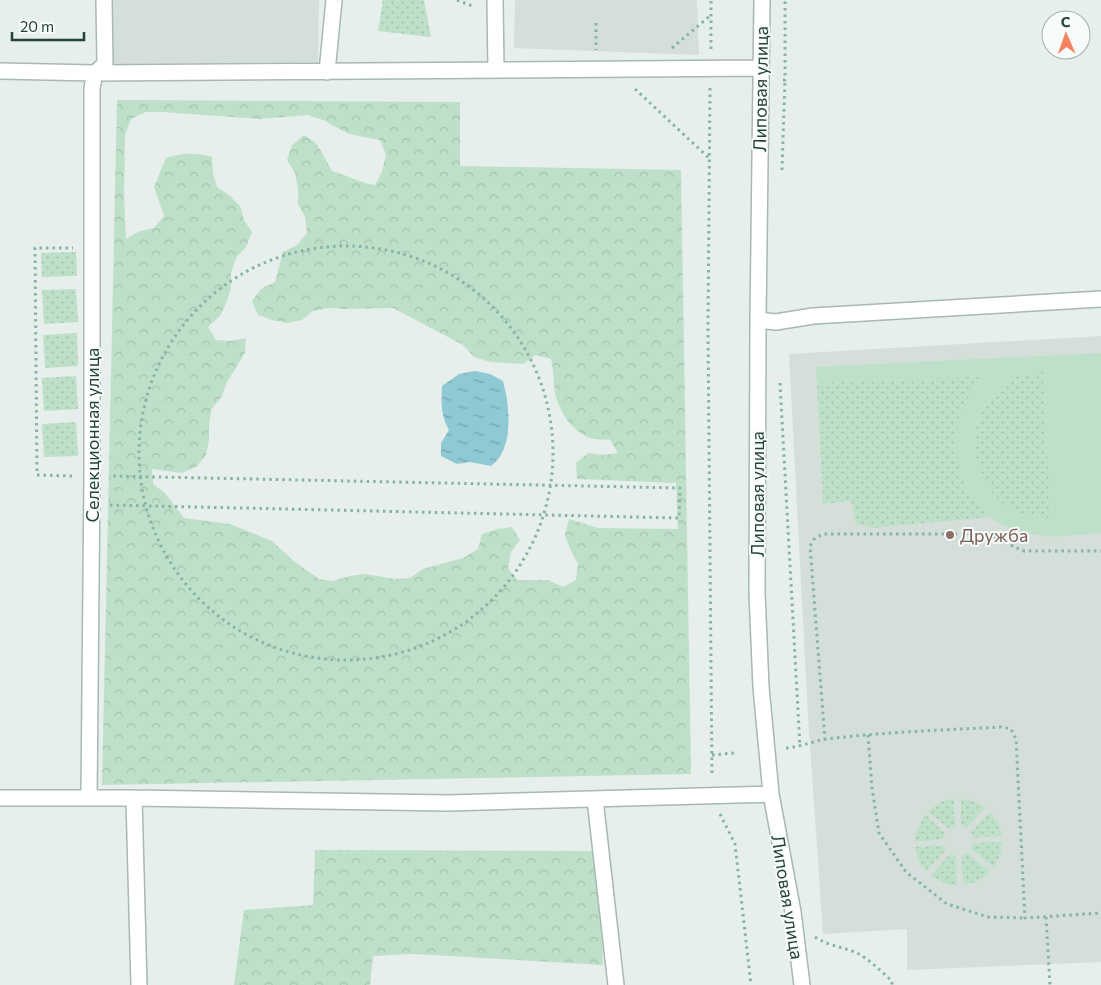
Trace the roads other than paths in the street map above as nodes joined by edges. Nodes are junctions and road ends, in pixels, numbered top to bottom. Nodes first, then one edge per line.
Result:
1 (104, 0) edge
2 (334, 0) edge
3 (495, 0) edge
4 (762, 0) edge
5 (760, 68) junction
6 (496, 70) junction
7 (0, 71) edge
8 (327, 72) junction
9 (95, 73) junction
10 (1101, 299) edge
11 (758, 320) junction
12 (771, 794) junction
13 (0, 798) edge
14 (89, 798) junction
15 (134, 798) junction
16 (595, 799) junction
17 (139, 985) edge
18 (616, 985) edge
19 (802, 985) edge

1 - 9 street, Селекционная улица
2 - 8 street
3 - 6 street
4 - 5 street, Липовая улица
5 - 6 street
5 - 11 street, Липовая улица
6 - 8 street
7 - 9 street
8 - 9 street
9 - 14 street, Селекционная улица
10 - 11 street
11 - 12 street, Липовая улица
12 - 16 street
12 - 19 street, Липовая улица
13 - 14 street
14 - 15 street
15 - 16 street
15 - 17 street
16 - 18 street

